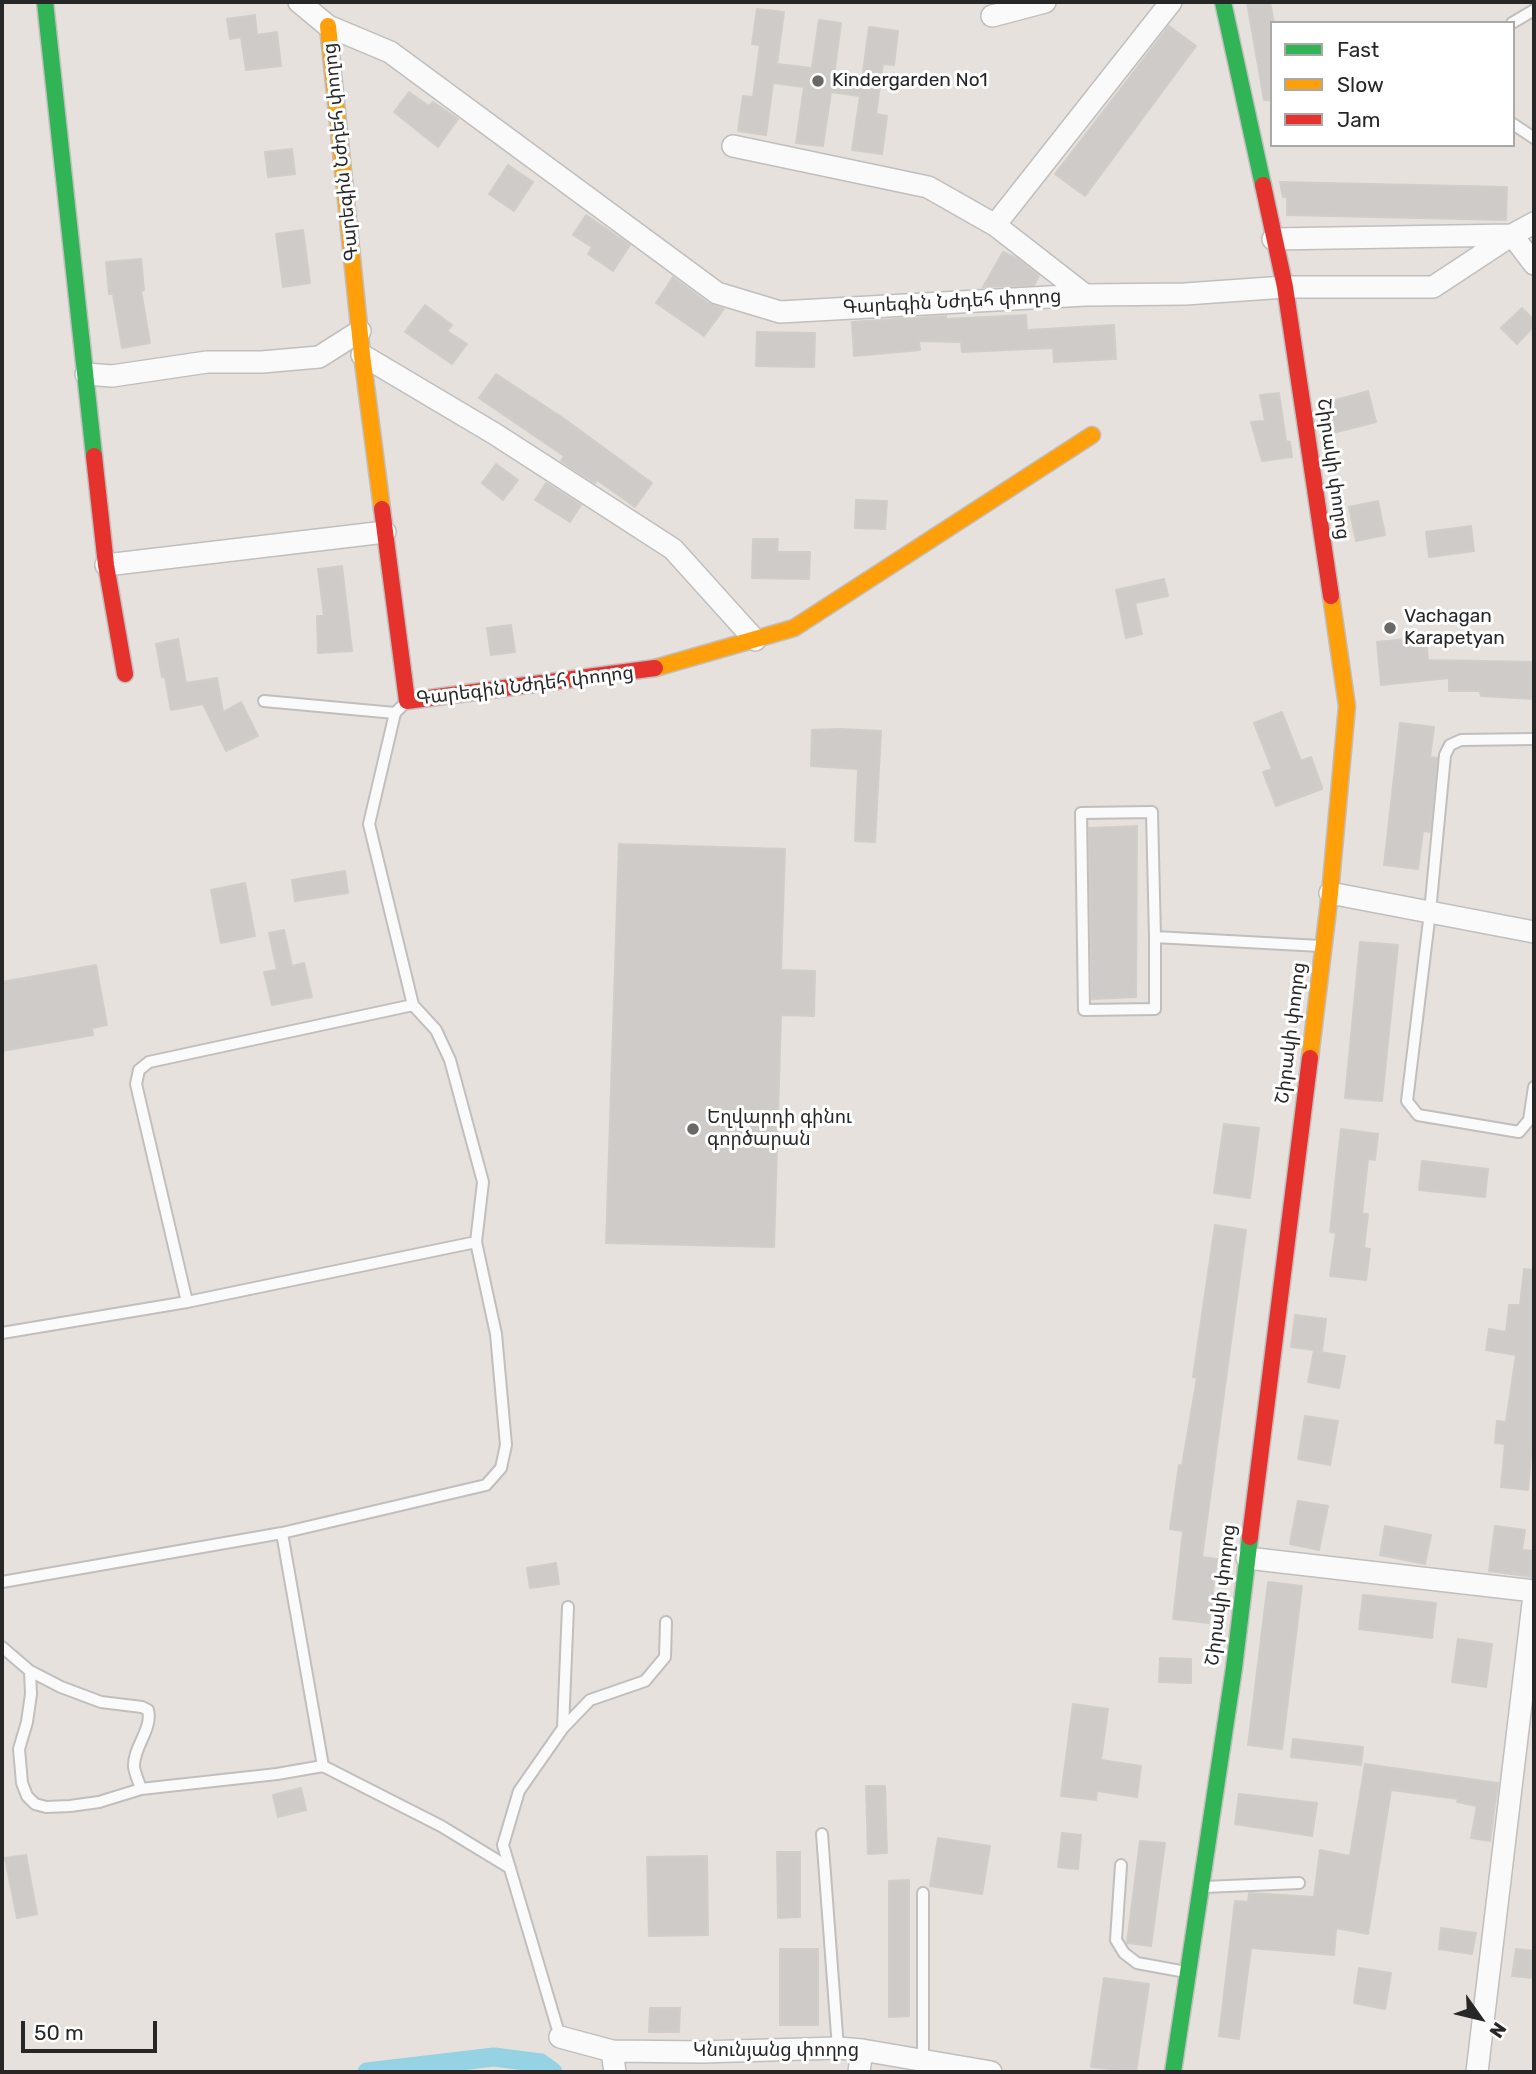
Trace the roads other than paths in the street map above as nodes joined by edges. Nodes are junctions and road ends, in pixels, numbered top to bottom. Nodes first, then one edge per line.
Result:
1 (45, 2) edge
2 (299, 2) edge
3 (1045, 2) edge
4 (1171, 2) edge
5 (1223, 2) edge
6 (1534, 10) edge
7 (992, 16) dead end
8 (1515, 21) edge
9 (328, 26) junction
10 (1515, 125) edge
11 (1534, 138) edge
12 (733, 146) dead end
13 (1534, 223) edge
14 (995, 225) junction
15 (1512, 235) junction
16 (1273, 239) junction
17 (1534, 264) edge
18 (1285, 287) junction
19 (1086, 295) junction
20 (360, 331) junction
21 (362, 355) junction
22 (86, 373) junction
23 (1091, 435) dead end
24 (385, 532) junction
25 (106, 565) junction
26 (755, 640) junction
27 (125, 674) dead end
28 (264, 701) dead end
29 (407, 701) junction
30 (395, 713) junction
31 (1534, 739) edge
32 (1330, 893) junction
33 (1430, 912) junction
34 (1534, 933) edge
35 (1155, 937) junction
36 (1323, 946) junction
37 (413, 1005) junction
38 (1534, 1087) edge
39 (476, 1242) junction
40 (187, 1302) junction
41 (2, 1333) edge
42 (282, 1533) junction
43 (1247, 1558) junction
44 (2, 1582) edge
45 (1534, 1593) edge
46 (568, 1607) dead end
47 (666, 1622) dead end
48 (2, 1647) edge
49 (30, 1671) junction
50 (563, 1728) junction
51 (323, 1766) junction
52 (141, 1789) junction
53 (822, 1835) dead end
54 (1121, 1865) dead end
55 (510, 1868) junction
56 (1299, 1884) dead end
57 (1201, 1887) junction
58 (923, 1893) dead end
59 (1189, 1972) junction
60 (560, 2037) joint
61 (838, 2048) junction
62 (612, 2050) junction
63 (862, 2050) junction
64 (923, 2060) junction
65 (615, 2072) edge
66 (859, 2072) edge
67 (991, 2072) edge
68 (1173, 2072) edge
69 (1477, 2072) edge

1 - 22 street
2 - 9 street, Գարեգին Նժդեհ փողոց
3 - 7 street
4 - 14 street
5 - 16 street, Շիրակի փողոց
6 - 8 lane
9 - 19 street, Գարեգին Նժդեհ փողոց
9 - 20 street, Գարեգին Նժդեհ փողոց
10 - 11 lane
12 - 14 street
13 - 15 street, Գարեգին Նժդեհ փողոց
14 - 19 street
15 - 16 street
15 - 17 street
15 - 18 street, Գարեգին Նժդեհ փողոց
16 - 18 street, Շիրակի փողոց
18 - 19 street, Գարեգին Նժդեհ փողոց
18 - 32 street, Շիրակի փողոց
20 - 21 street, Գարեգին Նժդեհ փողոց
20 - 22 street
21 - 24 street, Գարեգին Նժդեհ փողոց
21 - 26 street
22 - 25 street
23 - 26 street, Գարեգին Նժդեհ փողոց
24 - 25 street
24 - 29 street, Գարեգին Նժդեհ փողոց
25 - 27 street
26 - 29 street, Գարեգին Նժդեհ փողոց
28 - 30 lane
29 - 30 lane
30 - 37 lane
31 - 33 lane
32 - 33 street
32 - 36 street, Շիրակի փողոց
33 - 34 street
33 - 38 lane
35 - 35 lane
35 - 36 lane
36 - 43 street, Շիրակի փողոց
37 - 39 lane
37 - 40 lane
39 - 40 lane
39 - 42 lane
40 - 41 lane
42 - 44 lane
42 - 51 lane
43 - 45 street
43 - 57 street, Շիրակի փողոց
45 - 69 street
46 - 50 lane
47 - 50 lane
48 - 49 lane
49 - 52 lane
49 - 52 lane
50 - 55 lane
51 - 52 lane
51 - 55 lane
53 - 61 lane
54 - 59 lane
55 - 60 lane
56 - 57 lane
57 - 59 street, Շիրակի փողոց
58 - 64 lane
59 - 68 street, Շիրակի փողոց
60 - 62 street, Կնունյանց փողոց
61 - 62 street, Կնունյանց փողոց
61 - 63 street, Կնունյանց փողոց
62 - 65 street
63 - 64 street, Կնունյանց փողոց
63 - 66 street
64 - 67 street, Կնունյանց փողոց

